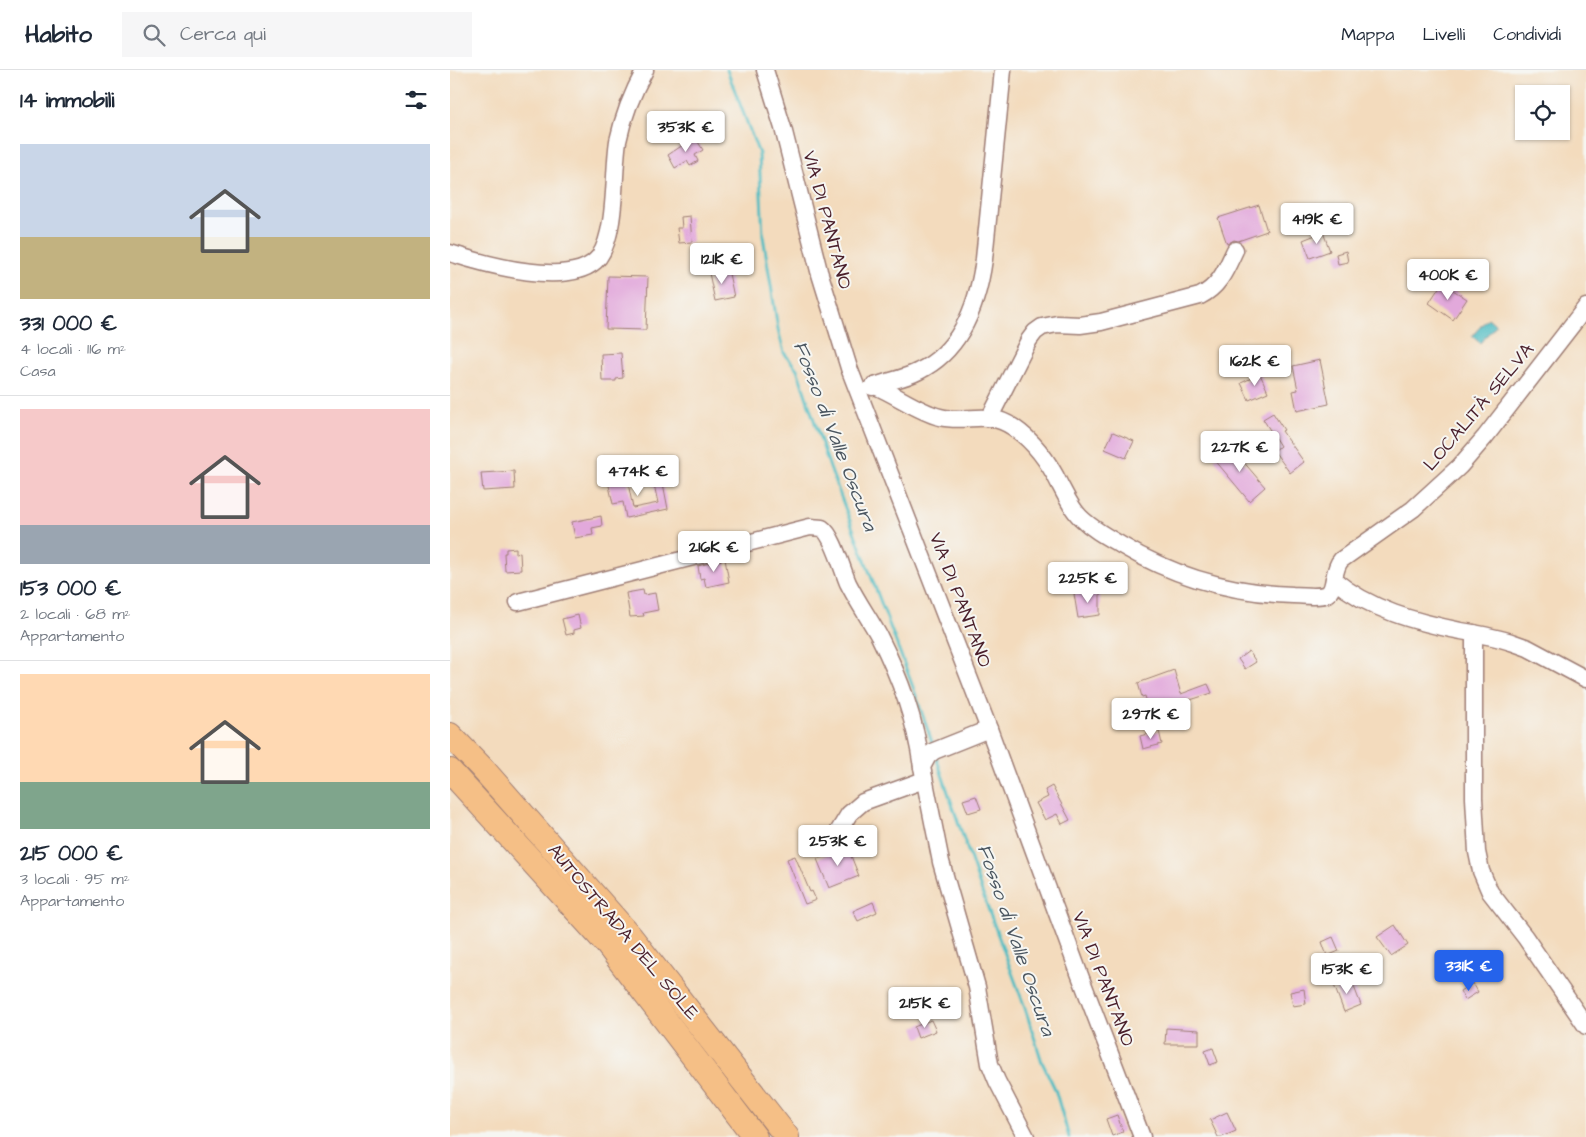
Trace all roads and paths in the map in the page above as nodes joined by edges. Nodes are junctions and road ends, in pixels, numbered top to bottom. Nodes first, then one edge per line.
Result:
1 (645, 70) edge
2 (765, 70) edge
3 (1003, 70) edge
4 (1235, 250) dead end
5 (450, 253) edge
6 (1586, 307) edge
7 (875, 386) junction
8 (859, 394) junction
9 (990, 418) junction
10 (1334, 580) junction
11 (518, 602) dead end
12 (1474, 633) junction
13 (1586, 679) edge
14 (989, 729) junction
15 (450, 735) edge
16 (450, 771) edge
17 (923, 774) junction
18 (834, 837) dead end
19 (1586, 1026) edge
20 (755, 1137) edge
21 (787, 1137) edge
22 (1026, 1137) edge
23 (1142, 1137) edge

1 - 5 street
2 - 8 street, VIA DI PANTANO
3 - 7 street
4 - 9 street
6 - 10 street, LOCALITÀ SELVA
7 - 8 street
7 - 9 street, LOCALITÀ SELVA
8 - 14 street, VIA DI PANTANO
9 - 10 street, LOCALITÀ SELVA
10 - 12 street
11 - 17 street
12 - 13 street
12 - 19 street
14 - 17 street
14 - 23 street, VIA DI PANTANO
15 - 21 highway, AUTOSTRADA DEL SOLE
16 - 20 highway, AUTOSTRADA DEL SOLE
17 - 18 street
17 - 22 street

